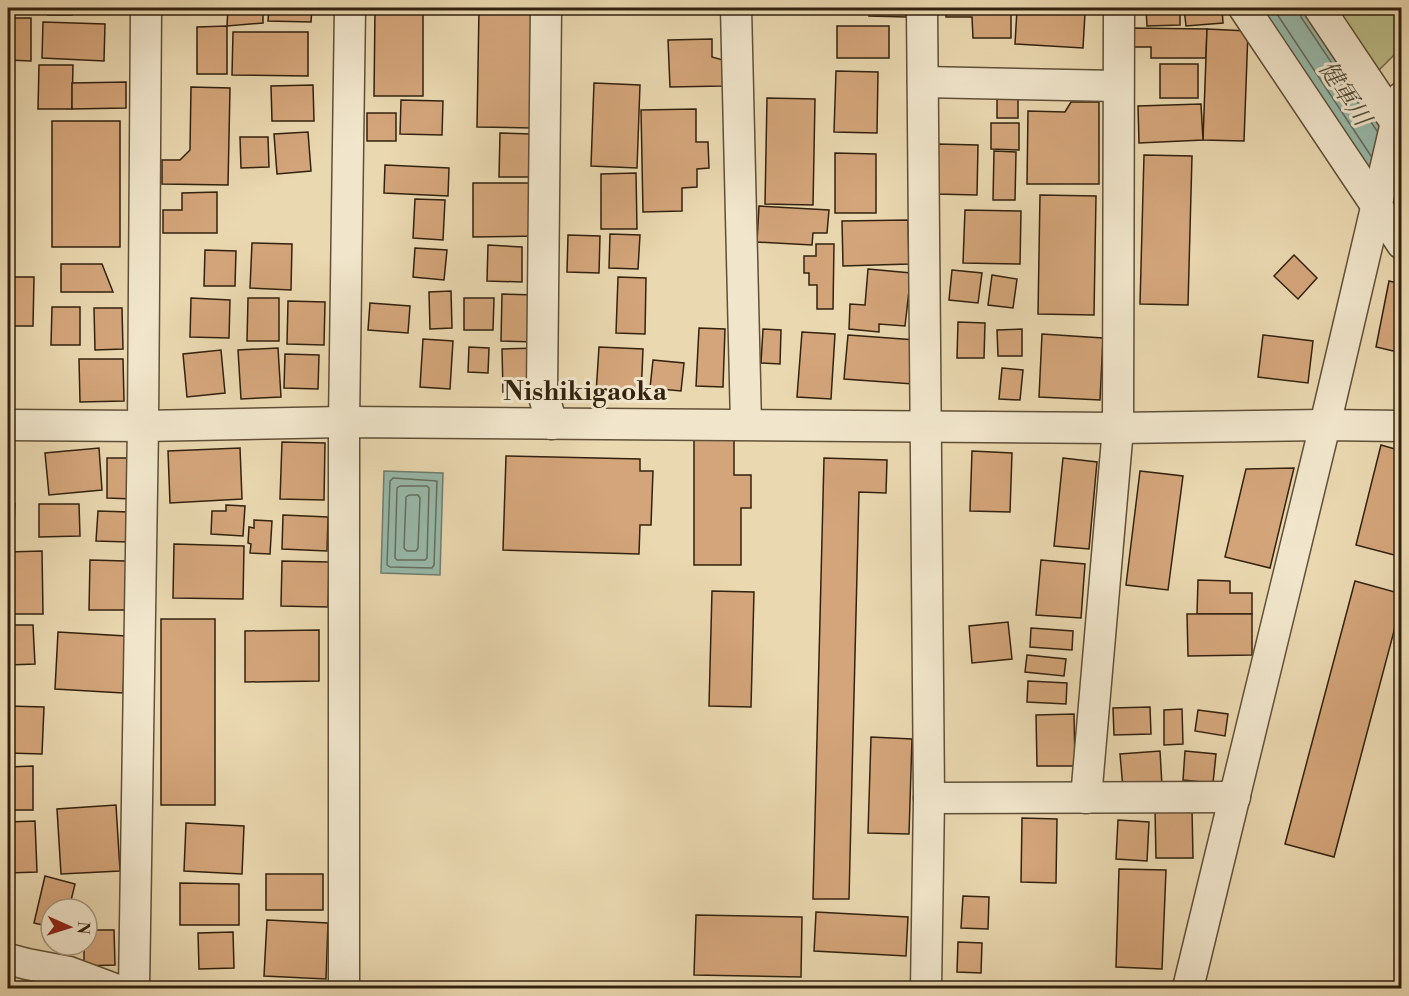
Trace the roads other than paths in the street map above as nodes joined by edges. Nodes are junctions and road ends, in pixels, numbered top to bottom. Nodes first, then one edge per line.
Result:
1 (146, 8) edge
2 (350, 8) edge
3 (546, 8) edge
4 (736, 8) edge
5 (922, 8) edge
6 (1119, 8) edge
7 (1244, 8) edge
8 (1319, 8) edge
9 (922, 82) junction
10 (1118, 86) junction
11 (1399, 117) edge
12 (1377, 207) junction
13 (1401, 244) edge
14 (344, 422) junction
15 (552, 424) junction
16 (746, 424) junction
17 (8, 425) edge
18 (926, 425) junction
19 (1325, 425) junction
20 (143, 426) junction
21 (1401, 426) edge
22 (1118, 428) junction
23 (1234, 797) junction
24 (929, 798) junction
25 (1086, 798) junction
26 (8, 959) edge
27 (112, 988) edge
28 (134, 988) edge
29 (344, 988) edge
30 (926, 988) edge
31 (1188, 988) edge

1 - 20 street
2 - 14 street
3 - 15 street
4 - 16 street
5 - 9 street
6 - 10 street
7 - 12 street
8 - 11 street
9 - 10 street
9 - 18 street
10 - 22 street
11 - 12 street
12 - 13 street
12 - 19 street
14 - 15 street
14 - 20 street
14 - 29 street
15 - 16 street
16 - 18 street
17 - 20 street
18 - 22 street
18 - 24 street
19 - 21 street
19 - 22 street
19 - 23 street
20 - 28 street
22 - 25 street
23 - 25 street
23 - 31 street
24 - 25 street
24 - 30 street
26 - 27 street

